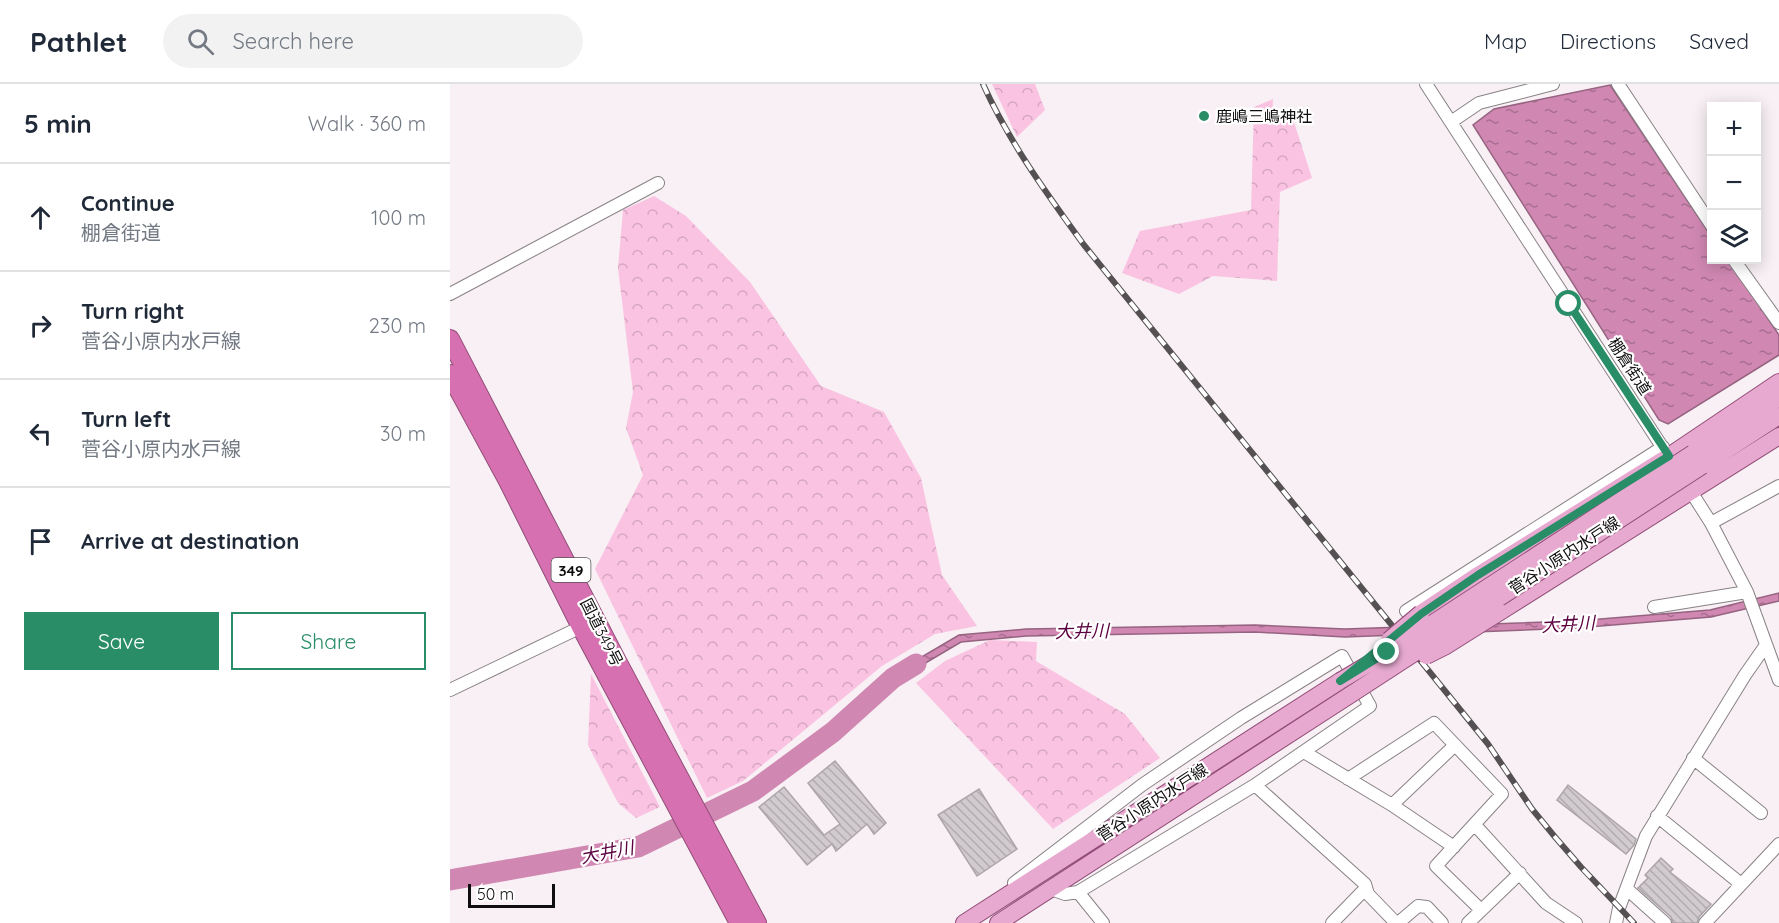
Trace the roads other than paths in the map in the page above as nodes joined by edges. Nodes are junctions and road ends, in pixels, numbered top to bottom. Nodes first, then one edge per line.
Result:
1 (1426, 84) edge
2 (1553, 84) edge
3 (1618, 84) edge
4 (1451, 122) junction
5 (658, 183) dead end
6 (1707, 218) edge
7 (1737, 264) edge
8 (450, 294) edge
9 (1779, 323) edge
10 (450, 339) edge
11 (450, 374) edge
12 (1779, 382) edge
13 (1779, 398) edge
14 (1779, 416) edge
15 (1779, 436) edge
16 (1666, 452) junction
17 (1697, 460) junction
18 (1779, 486) edge
19 (1691, 492) junction
20 (1711, 523) junction
21 (1748, 594) junction
22 (1654, 607) dead end
23 (1406, 611) dead end
24 (581, 627) junction
25 (1766, 645) junction
26 (1779, 680) edge
27 (1345, 688) junction
28 (450, 690) edge
29 (1455, 745) junction
30 (1304, 752) junction
31 (1693, 758) junction
32 (1348, 779) junction
33 (1255, 785) junction
34 (1392, 804) junction
35 (685, 805) junction
36 (1761, 813) dead end
37 (1657, 816) junction
38 (1475, 825) junction
39 (701, 834) junction
40 (1779, 844) edge
41 (1454, 847) junction
42 (1520, 873) junction
43 (1741, 884) junction
44 (1366, 888) junction
45 (1051, 889) junction
46 (1627, 889) junction
47 (1078, 892) junction
48 (994, 904) junction
49 (1481, 910) junction
50 (739, 923) edge
51 (757, 923) edge
52 (964, 923) edge
53 (998, 923) edge
54 (1103, 923) edge
55 (1332, 923) edge
56 (1397, 923) edge
57 (1442, 923) edge
58 (1468, 923) edge
59 (1576, 923) edge
60 (1616, 923) edge
61 (1665, 923) edge
62 (1705, 923) edge

1 - 4 street, 棚倉街道
2 - 4 street
3 - 6 street
4 - 16 street, 棚倉街道
5 - 8 street
7 - 9 street
10 - 35 highway, 国道349号 / 349
11 - 24 highway, 国道349号 / 349
12 - 16 main road, 菅谷小原内水戸線
13 - 17 main road, 菅谷小原内水戸線
14 - 17 main road, 菅谷小原内水戸線
15 - 19 main road, 菅谷小原内水戸線
16 - 19 street, 棚倉街道
16 - 23 street
16 - 27 main road, 菅谷小原内水戸線, bridge
17 - 27 main road, 菅谷小原内水戸線, bridge
18 - 20 street
19 - 20 street, 棚倉街道
19 - 27 main road, 菅谷小原内水戸線, bridge
20 - 21 street, 棚倉街道
21 - 22 street
21 - 25 street, 棚倉街道
24 - 28 street
24 - 35 highway, 国道349号 / 349
25 - 26 street, 棚倉街道
25 - 31 street
27 - 45 main road, 菅谷小原内水戸線
27 - 48 main road, 菅谷小原内水戸線
29 - 32 street
29 - 34 street
29 - 38 street
30 - 32 street
30 - 33 street
30 - 48 street
31 - 36 street
31 - 37 street
32 - 34 street
33 - 44 street
33 - 47 street
34 - 41 street
35 - 39 highway, 国道349号 / 349
37 - 43 street
37 - 46 street
38 - 41 street
38 - 42 street
39 - 50 highway, 国道349号 / 349
39 - 51 highway, 国道349号 / 349
40 - 43 street
41 - 49 street
42 - 49 street
42 - 59 street
43 - 62 street
44 - 55 street
44 - 56 street
45 - 47 street
45 - 53 main road, 菅谷小原内水戸線
46 - 60 street
46 - 61 street
47 - 54 street
48 - 52 main road, 菅谷小原内水戸線
49 - 58 street
56 - 57 street

